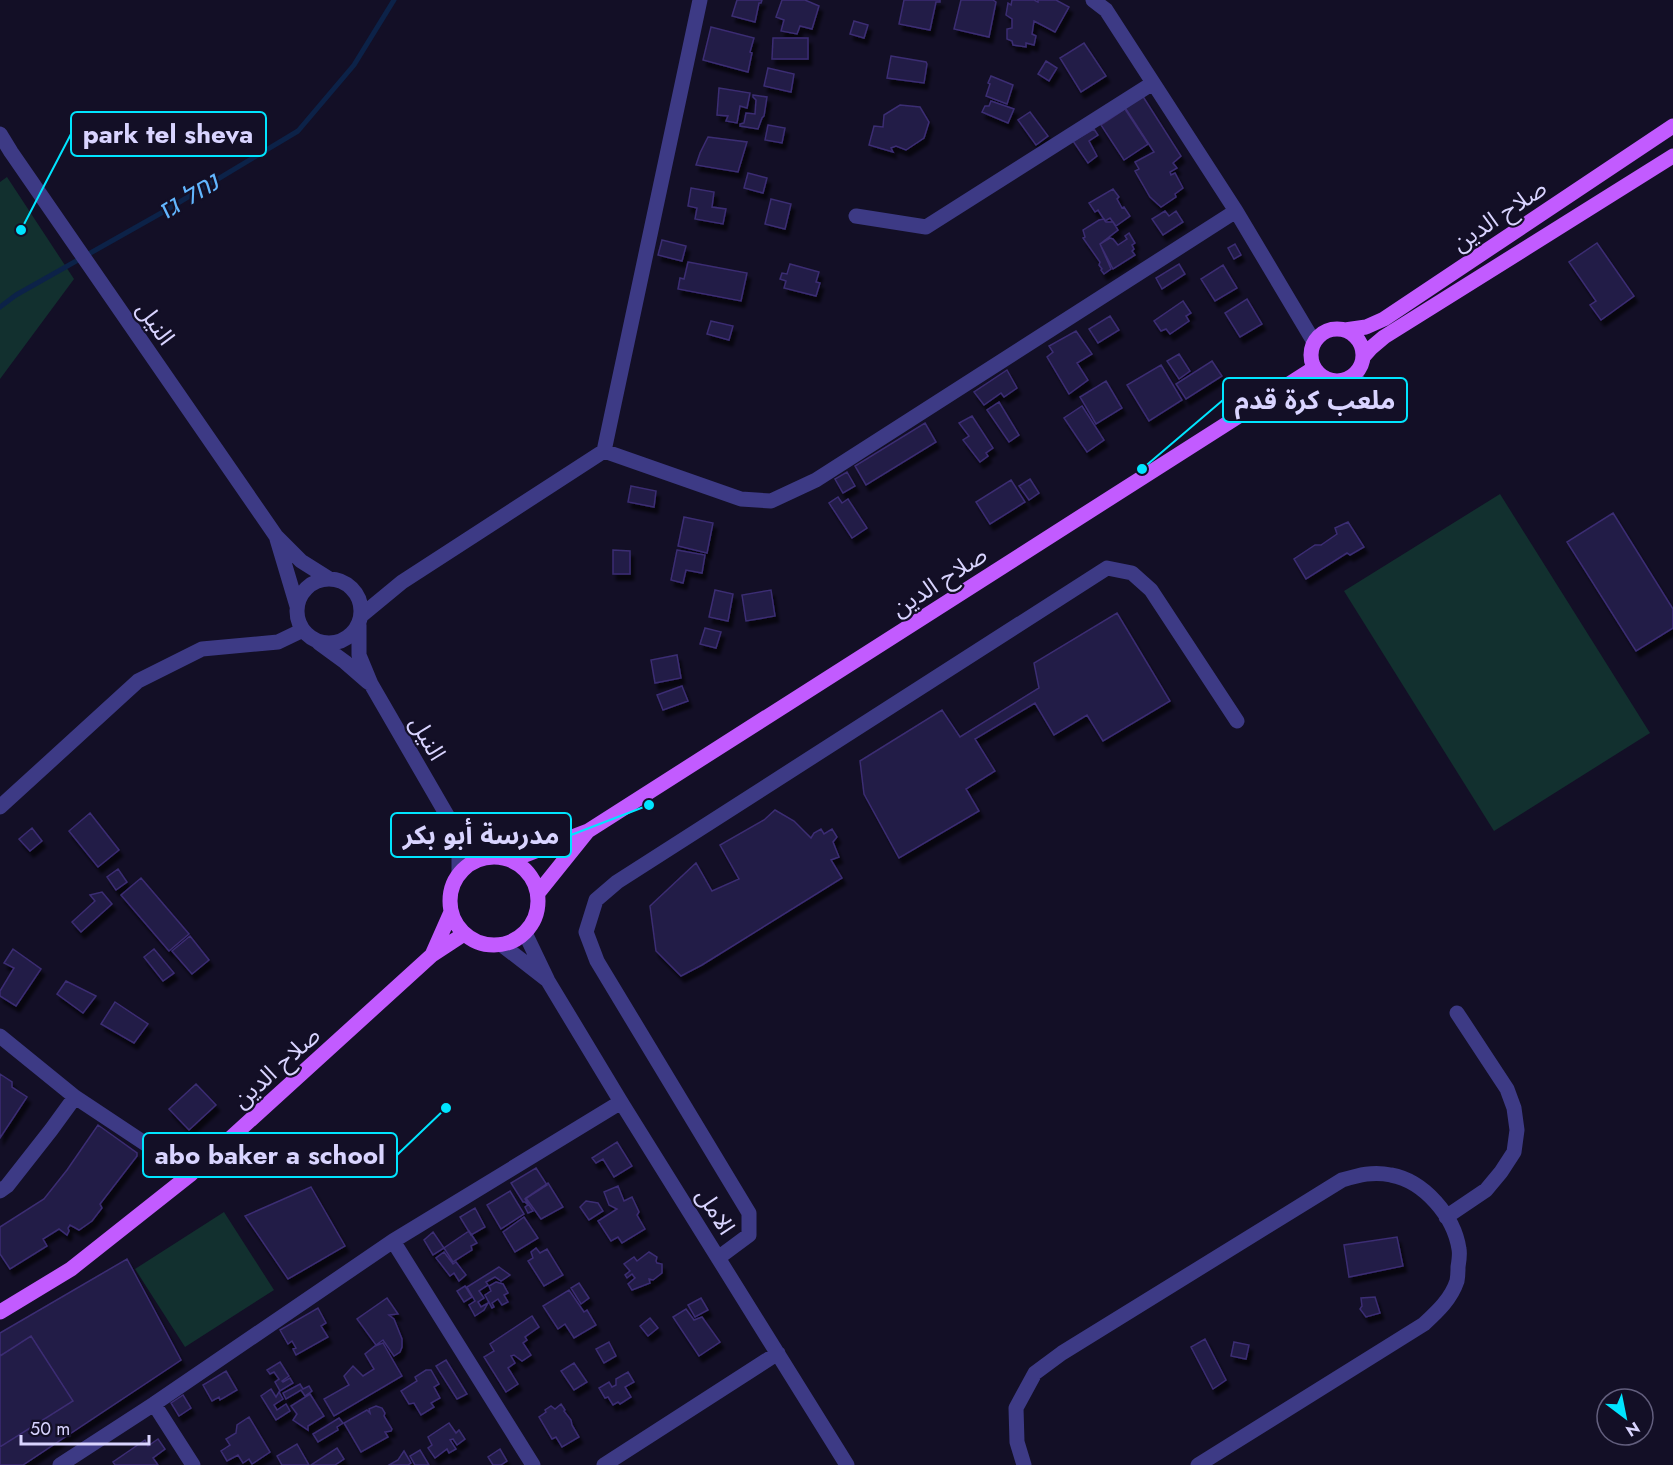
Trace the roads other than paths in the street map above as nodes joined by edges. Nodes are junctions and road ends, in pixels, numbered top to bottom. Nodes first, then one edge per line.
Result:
1 (700, 0) edge
2 (1092, 0) edge
3 (1153, 83) junction
4 (1673, 126) edge
5 (0, 134) edge
6 (5, 156) edge
7 (1673, 156) edge
8 (1236, 211) junction
9 (856, 216) dead end
10 (1345, 330) junction
11 (1314, 342) junction
12 (1363, 357) junction
13 (1314, 368) junction
14 (1354, 375) junction
15 (1380, 414) dead end
16 (604, 451) junction
17 (276, 536) junction
18 (328, 578) junction
19 (402, 582) junction
20 (349, 585) junction
21 (297, 606) junction
22 (360, 620) junction
23 (309, 635) junction
24 (371, 684) junction
25 (1237, 721) dead end
26 (0, 807) edge
27 (588, 831) junction
28 (459, 836) junction
29 (483, 858) junction
30 (512, 860) junction
31 (459, 873) junction
32 (538, 893) junction
33 (451, 912) junction
34 (525, 933) junction
35 (464, 934) junction
36 (502, 945) junction
37 (432, 955) junction
38 (548, 981) junction
39 (1457, 1013) dead end
40 (0, 1036) edge
41 (75, 1097) junction
42 (621, 1102) junction
43 (191, 1174) junction
44 (0, 1191) edge
45 (1446, 1217) junction
46 (393, 1242) junction
47 (718, 1258) junction
48 (0, 1312) edge
49 (778, 1353) junction
50 (154, 1404) junction
51 (60, 1465) edge
52 (193, 1465) edge
53 (533, 1465) edge
54 (604, 1465) edge
55 (847, 1465) edge
56 (1024, 1465) edge
57 (1198, 1465) edge

1 - 16 street
2 - 3 street
3 - 8 street
3 - 9 street
4 - 10 main road, صلاح الدين
5 - 6 street, النيل
6 - 17 street, النيل
7 - 12 main road, صلاح الدين
8 - 11 street
8 - 16 street
10 - 11 main road
10 - 12 main road
11 - 13 main road
12 - 14 main road
13 - 14 main road
13 - 27 main road, صلاح الدين
14 - 15 street
16 - 19 street
17 - 18 street
17 - 21 street
18 - 20 street
18 - 21 street
19 - 20 street
19 - 22 street
20 - 22 street
21 - 23 street
22 - 23 street
22 - 24 street, النيل
23 - 24 street
23 - 26 street
24 - 28 street, النيل
25 - 47 street
27 - 30 main road, صلاح الدين
27 - 32 main road, صلاح الدين
28 - 29 street, النيل
28 - 31 street
29 - 30 main road
29 - 31 main road
30 - 32 main road
31 - 33 main road
32 - 34 main road
33 - 35 main road
33 - 37 main road, صلاح الدين
34 - 36 main road
34 - 38 street, الامل
35 - 36 main road
35 - 37 main road, صلاح الدين
36 - 38 street, الامل
37 - 43 main road, صلاح الدين
38 - 42 street, الامل
39 - 45 street
40 - 41 street
41 - 43 street
41 - 44 street
42 - 46 street
42 - 47 street, الامل
43 - 48 main road, صلاح الدين
45 - 56 street
45 - 57 street
46 - 50 street
46 - 53 street
47 - 49 street, الامل
49 - 54 street
49 - 55 street, الامل
50 - 51 street
50 - 52 street

